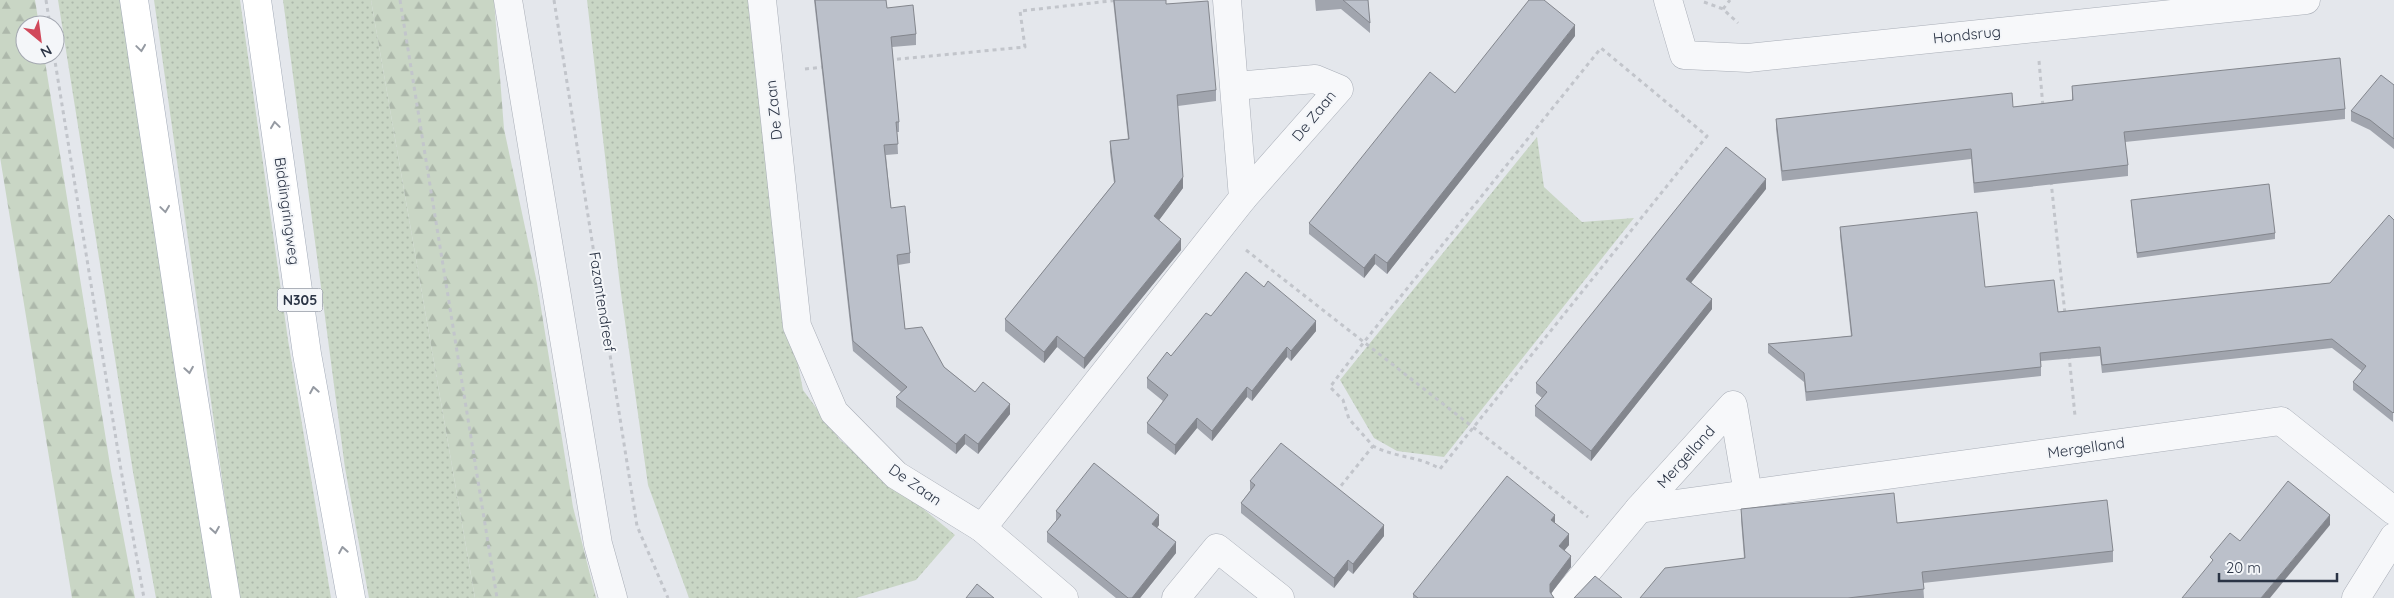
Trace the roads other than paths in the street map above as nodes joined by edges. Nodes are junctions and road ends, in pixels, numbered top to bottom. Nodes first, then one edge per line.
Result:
1 (134, 0) edge
2 (258, 0) edge
3 (508, 0) edge
4 (762, 0) edge
5 (1227, 0) edge
6 (2306, 0) edge
7 (1668, 2) edge
8 (1235, 86) junction
9 (1243, 198) junction
10 (1748, 494) junction
11 (1639, 509) junction
12 (2394, 511) edge
13 (982, 528) junction
14 (2394, 537) edge
15 (226, 598) edge
16 (351, 598) edge
17 (613, 598) edge
18 (1064, 598) edge
19 (1176, 598) edge
20 (1280, 598) edge
21 (1565, 598) edge
22 (2356, 598) edge

1 -> 15 main road
16 -> 2 main road, Biddingringweg / N305
3 - 17 street
4 - 13 street, De Zaan
5 - 8 street
6 - 7 street, Hondsrug
8 - 9 street
8 - 9 street, De Zaan
9 - 13 street, De Zaan
10 - 11 street, Mergelland
10 - 11 street, Mergelland
10 - 12 street, Mergelland
11 - 21 street, Mergelland
13 - 18 street
14 - 22 street
19 - 20 street

